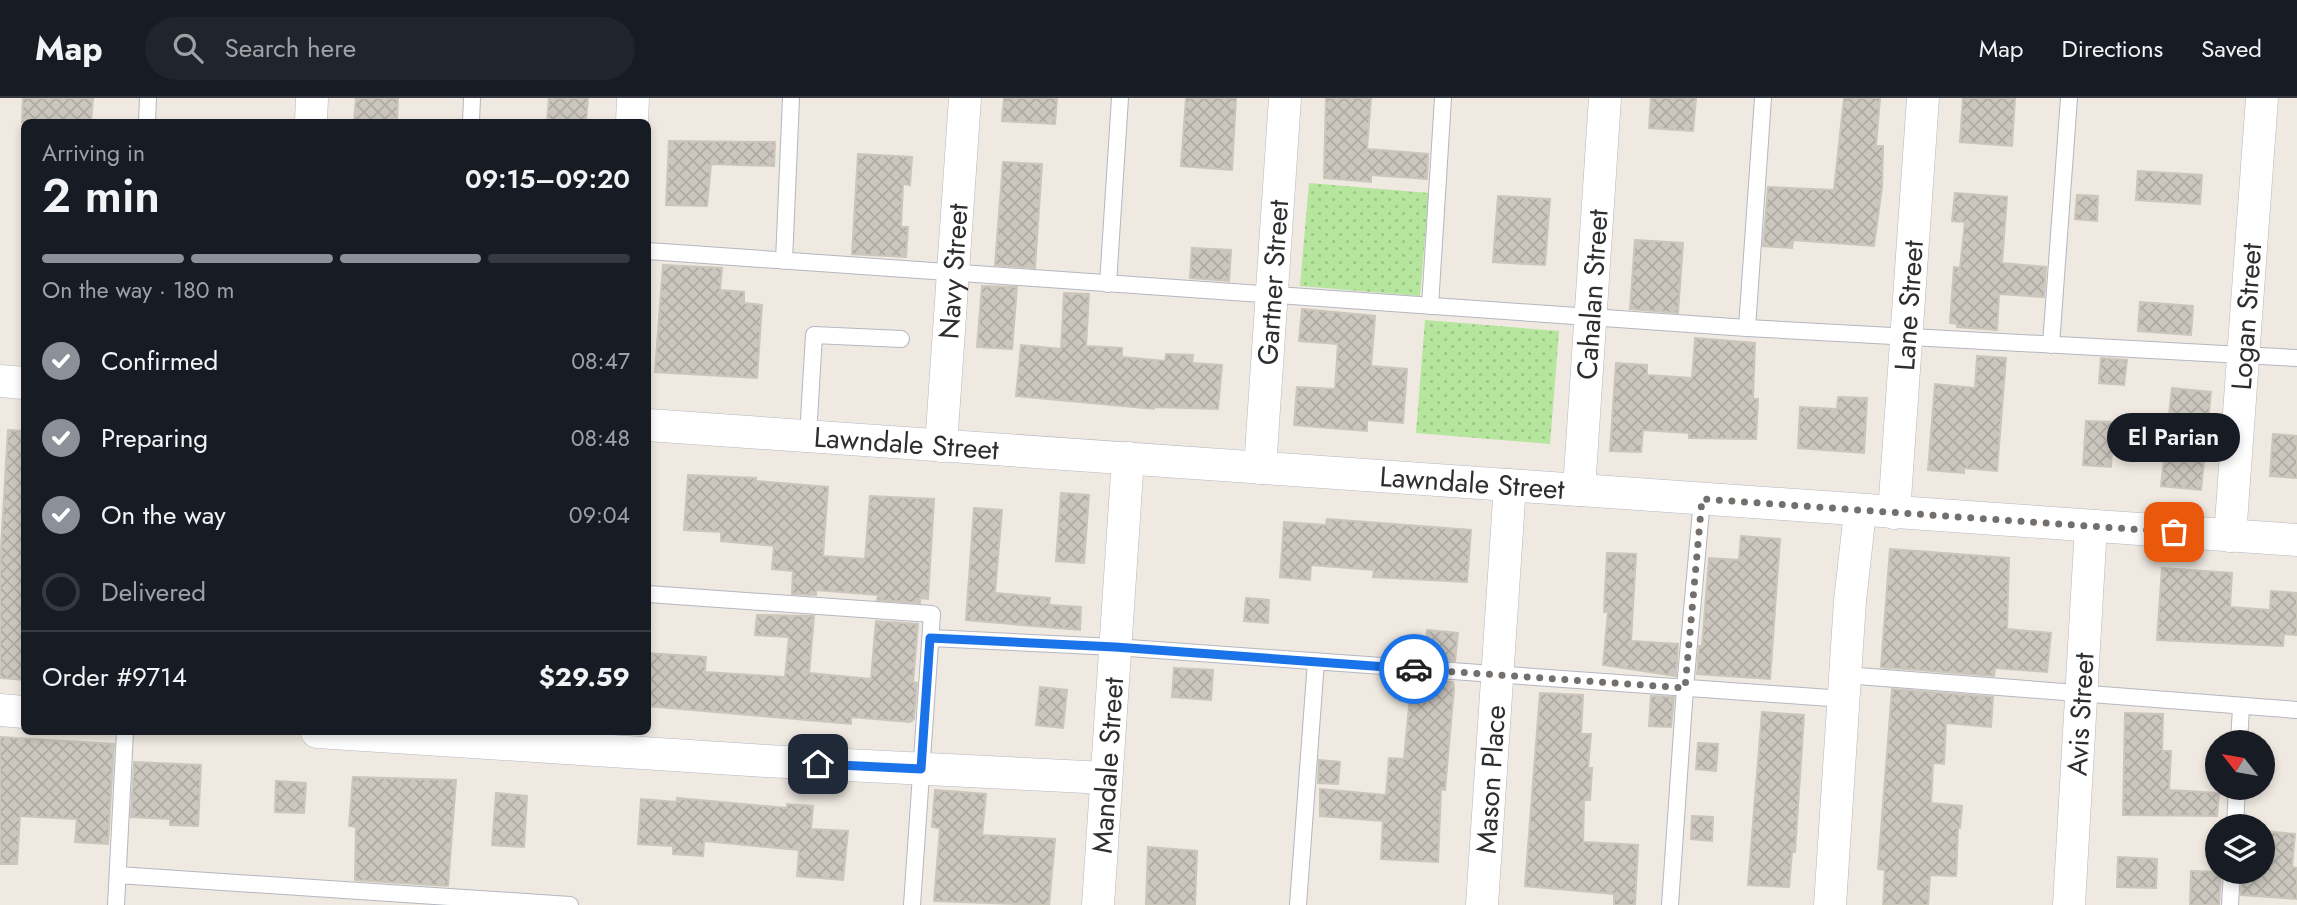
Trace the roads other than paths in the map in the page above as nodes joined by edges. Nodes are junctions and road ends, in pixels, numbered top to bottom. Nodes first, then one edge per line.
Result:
1 (148, 98) edge
2 (312, 98) edge
3 (472, 98) edge
4 (633, 98) edge
5 (791, 98) edge
6 (965, 98) edge
7 (1120, 98) edge
8 (1285, 98) edge
9 (1443, 98) edge
10 (1605, 98) edge
11 (1763, 98) edge
12 (1923, 98) edge
13 (2069, 98) edge
14 (2262, 98) edge
15 (147, 119) edge
16 (311, 119) edge
17 (471, 119) edge
18 (632, 119) edge
19 (651, 251) edge
20 (784, 261) junction
21 (953, 274) junction
22 (1108, 284) junction
23 (1272, 295) junction
24 (1430, 306) junction
25 (1591, 317) junction
26 (1747, 328) junction
27 (1907, 338) junction
28 (901, 340) dead end
29 (2051, 345) junction
30 (2243, 354) junction
31 (2297, 358) edge
32 (0, 381) edge
33 (21, 383) edge
34 (651, 425) edge
35 (808, 436) junction
36 (941, 446) junction
37 (1128, 458) junction
38 (1260, 468) junction
39 (1510, 485) junction
40 (1579, 490) junction
41 (1702, 499) junction
42 (1860, 512) junction
43 (1894, 513) junction
44 (2091, 526) junction
45 (2230, 536) junction
46 (2297, 540) edge
47 (651, 594) edge
48 (930, 638) junction
49 (1115, 647) junction
50 (1316, 662) junction
51 (1497, 675) junction
52 (1845, 687) junction
53 (1685, 688) junction
54 (2081, 695) junction
55 (2241, 706) junction
56 (0, 710) edge
57 (2297, 710) edge
58 (21, 712) edge
59 (2240, 730) edge
60 (125, 735) edge
61 (366, 735) edge
62 (921, 769) junction
63 (1106, 778) junction
64 (118, 875) junction
65 (2231, 884) edge
66 (116, 905) edge
67 (570, 905) edge
68 (912, 905) edge
69 (1098, 905) edge
70 (1298, 905) edge
71 (1482, 905) edge
72 (1670, 905) edge
73 (1830, 905) edge
74 (2069, 905) edge
75 (2230, 905) edge

1 - 15 lane
2 - 16 street
3 - 17 lane
4 - 18 street
5 - 20 lane
6 - 21 street, Navy Street
7 - 22 lane
8 - 23 street, Gartner Street
9 - 24 lane
10 - 25 street, Cahalan Street
11 - 26 lane
12 - 27 street, Lane Street
13 - 29 lane
14 - 30 street, Logan Street
19 - 20 lane
20 - 21 lane
21 - 22 lane
21 - 36 street, Navy Street
22 - 23 lane
23 - 24 lane
23 - 38 street, Gartner Street
24 - 25 lane
25 - 26 lane
25 - 40 street, Cahalan Street
26 - 27 lane
27 - 29 lane
27 - 43 street, Lane Street
28 - 35 lane
29 - 30 lane
30 - 31 lane
30 - 45 street, Logan Street
32 - 33 street
34 - 35 street, Lawndale Street
35 - 36 street, Lawndale Street
36 - 37 street, Lawndale Street
37 - 38 street, Lawndale Street
37 - 49 street, Mandale Street
38 - 39 street, Lawndale Street
39 - 40 street, Lawndale Street
39 - 51 street, Mason Place
40 - 41 street, Lawndale Street
41 - 42 street, Lawndale Street
41 - 53 lane
42 - 43 street, Lawndale Street
42 - 52 street
43 - 44 street, Lawndale Street
44 - 45 street, Lawndale Street
44 - 54 street, Avis Street
45 - 46 street, Lawndale Street
47 - 48 lane
48 - 49 lane
48 - 62 lane
49 - 50 lane
49 - 63 street, Mandale Street
50 - 51 lane
50 - 70 lane
51 - 53 lane
51 - 71 street, Mason Place
52 - 53 lane
52 - 54 lane
52 - 73 street
53 - 72 lane
54 - 55 lane
54 - 74 street, Avis Street
55 - 57 lane
55 - 59 lane
56 - 58 street
60 - 64 lane
61 - 62 street
62 - 63 street
62 - 68 lane
63 - 69 street, Mandale Street
64 - 66 lane
64 - 67 lane
65 - 75 lane

